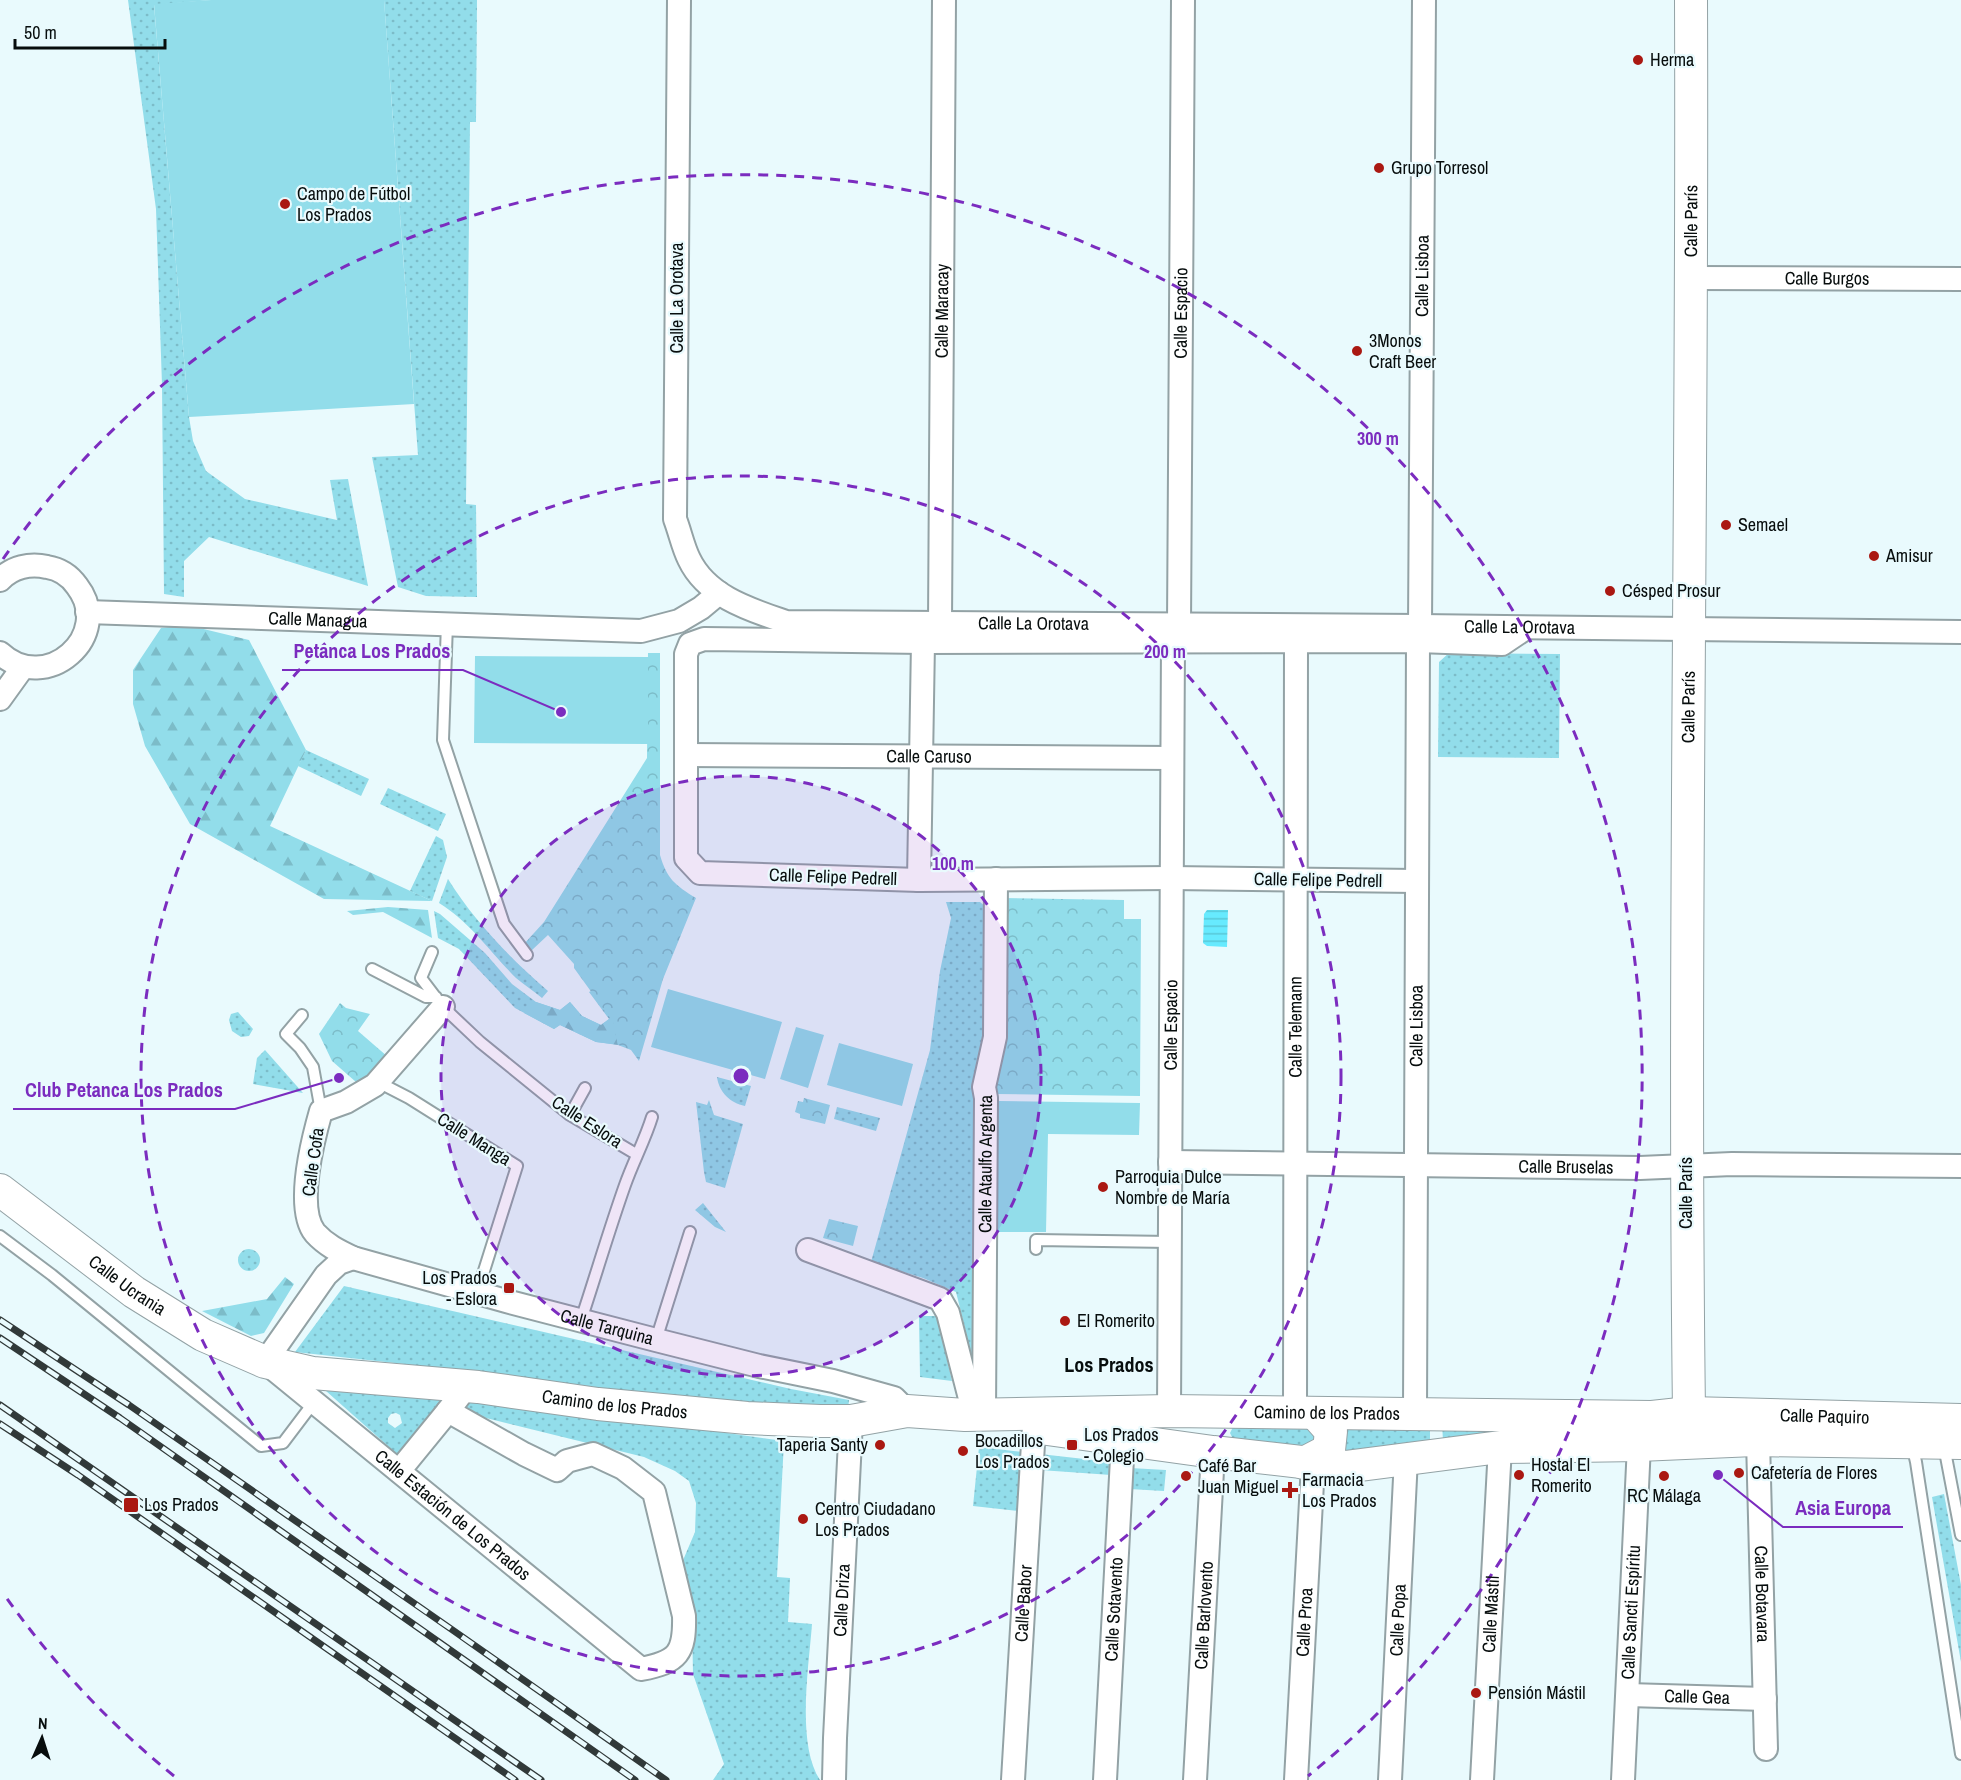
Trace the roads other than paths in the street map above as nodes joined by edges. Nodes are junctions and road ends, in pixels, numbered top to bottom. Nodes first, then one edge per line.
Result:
1 (679, 0) edge
2 (944, 0) edge
3 (1183, 0) edge
4 (1424, 0) edge
5 (1691, 0) edge
6 (1692, 278) junction
7 (1961, 279) edge
8 (0, 580) edge
9 (719, 593) junction
10 (87, 612) junction
11 (447, 623) junction
12 (939, 623) junction
13 (1689, 630) junction
14 (1961, 632) edge
15 (1176, 633) junction
16 (1419, 634) junction
17 (1296, 641) junction
18 (923, 642) junction
19 (0, 653) edge
20 (23, 666) junction
21 (0, 699) edge
22 (686, 755) junction
23 (920, 757) junction
24 (1172, 758) junction
25 (1171, 878) junction
26 (996, 879) junction
27 (1295, 879) junction
28 (919, 880) junction
29 (1416, 881) junction
30 (432, 952) dead end
31 (527, 956) dead end
32 (372, 969) dead end
33 (440, 1002) junction
34 (302, 1015) dead end
35 (378, 1082) junction
36 (585, 1088) dead end
37 (321, 1111) junction
38 (570, 1114) junction
39 (652, 1117) dead end
40 (636, 1154) junction
41 (1170, 1162) junction
42 (1295, 1163) junction
43 (1416, 1165) junction
44 (1686, 1166) junction
45 (1961, 1166) edge
46 (0, 1190) edge
47 (313, 1231) joint
48 (690, 1232) dead end
49 (0, 1236) edge
50 (1170, 1242) junction
51 (1036, 1249) dead end
52 (807, 1250) dead end
53 (353, 1258) junction
54 (477, 1293) junction
55 (581, 1320) junction
56 (656, 1340) junction
57 (265, 1362) junction
58 (467, 1386) junction
59 (314, 1402) junction
60 (1169, 1410) junction
61 (907, 1411) junction
62 (448, 1412) junction
63 (1237, 1412) junction
64 (1415, 1412) junction
65 (1305, 1413) junction
66 (1689, 1413) junction
67 (974, 1414) junction
68 (851, 1421) junction
69 (1034, 1427) junction
70 (1955, 1435) edge
71 (1123, 1439) junction
72 (1758, 1440) junction
73 (1724, 1441) junction
74 (1911, 1442) junction
75 (1644, 1444) junction
76 (1500, 1447) junction
77 (1224, 1453) junction
78 (1406, 1458) junction
79 (1309, 1464) junction
80 (399, 1471) junction
81 (1961, 1536) edge
82 (1628, 1695) junction
83 (1765, 1699) junction
84 (1766, 1749) dead end
85 (1961, 1754) edge
86 (834, 1771) edge
87 (1013, 1780) edge
88 (1105, 1780) edge
89 (1195, 1780) edge
90 (1296, 1780) edge
91 (1390, 1780) edge
92 (1482, 1780) edge
93 (1623, 1780) edge

1 - 9 street, Calle La Orotava
2 - 12 street, Calle Maracay
3 - 15 street, Calle Espacio
4 - 16 street, Calle Lisboa
5 - 6 main road, Calle París
6 - 7 street, Calle Burgos
6 - 13 main road, Calle París
8 - 10 street
9 - 11 street, Calle Managua
9 - 12 street, Calle La Orotava
10 - 11 street, Calle Managua
10 - 20 street
11 - 31 lane
12 - 15 street, Calle La Orotava
13 - 14 street, Calle La Orotava
13 - 16 street, Calle La Orotava
13 - 44 main road, Calle París
15 - 16 street, Calle La Orotava
15 - 17 street
15 - 18 street
15 - 24 street, Calle Espacio
16 - 17 street
16 - 29 street, Calle Lisboa
17 - 27 street, Calle Telemann
18 - 22 street, Calle Felipe Pedrell
18 - 23 street
19 - 20 street
20 - 21 street
22 - 23 street, Calle Caruso
22 - 28 street, Calle Felipe Pedrell
23 - 24 street, Calle Caruso
23 - 28 street
24 - 25 street, Calle Espacio
25 - 26 street, Calle Felipe Pedrell
25 - 27 street, Calle Felipe Pedrell
25 - 41 street, Calle Espacio
26 - 28 street, Calle Felipe Pedrell
26 - 67 street, Calle Ataulfo Argenta
27 - 29 street, Calle Felipe Pedrell
27 - 42 street, Calle Telemann
29 - 43 street, Calle Lisboa
30 - 33 lane, Calle Eslora
32 - 33 lane, Calle Eslora
33 - 35 street, Calle Cofa
33 - 38 lane, Calle Eslora
34 - 37 lane
35 - 37 street, Calle Cofa
35 - 54 lane, Calle Manga
36 - 38 lane
37 - 47 street, Calle Cofa
38 - 40 lane, Calle Eslora
39 - 40 lane
40 - 55 lane, Calle Eslora
41 - 42 street, Calle Bruselas
41 - 50 street, Calle Espacio
42 - 43 street, Calle Bruselas
42 - 65 street, Calle Telemann
43 - 44 street, Calle Bruselas
43 - 64 street, Calle Lisboa
44 - 45 street, Calle Bruselas
44 - 66 main road, Calle París
46 - 57 main road, Calle Ucrania
47 - 53 street, Calle Tarquina
48 - 56 lane
49 - 59 lane
50 - 51 lane
50 - 60 street, Calle Espacio
52 - 67 street
53 - 54 street, Calle Tarquina
53 - 57 street
54 - 55 street, Calle Tarquina
55 - 56 street, Calle Tarquina
56 - 61 street, Calle Tarquina
57 - 58 main road, Camino de los Prados
57 - 59 street, Calle Estación de Los Prados
58 - 62 street
58 - 68 main road, Camino de los Prados
59 - 80 street, Calle Estación de Los Prados
60 - 63 main road, Camino de los Prados
60 - 67 main road, Camino de los Prados
61 - 67 main road, Camino de los Prados
61 - 68 main road, Camino de los Prados
62 - 80 street
62 - 80 street, Calle Estación de Los Prados
63 - 65 main road, Camino de los Prados
63 - 77 main road
64 - 65 main road, Camino de los Prados
64 - 66 main road, Camino de los Prados
65 - 79 main road
66 - 70 main road, Calle Paquiro
66 - 73 main road
66 - 75 main road
67 - 69 main road, Camino de los Prados
68 - 86 street, Calle Driza
69 - 71 main road, Camino de los Prados
69 - 87 street, Calle Babor
70 - 74 main road, Calle Paquiro
70 - 81 lane
71 - 77 main road, Camino de los Prados
71 - 88 street, Calle Sotavento
72 - 73 main road, Calle Paquiro
72 - 74 main road, Calle Paquiro
72 - 83 street, Calle Botavara
73 - 75 main road, Camino de los Prados
74 - 85 lane
75 - 76 main road, Camino de los Prados
75 - 82 street, Calle Sancti Espíritu
76 - 78 main road, Camino de los Prados
76 - 92 street, Calle Mástil
77 - 79 main road, Camino de los Prados
77 - 89 street, Calle Barlovento
78 - 79 main road, Camino de los Prados
78 - 91 street, Calle Popa
79 - 90 street, Calle Proa
82 - 83 street, Calle Gea
82 - 93 street, Calle Sancti Espíritu
83 - 84 street, Calle Botavara

